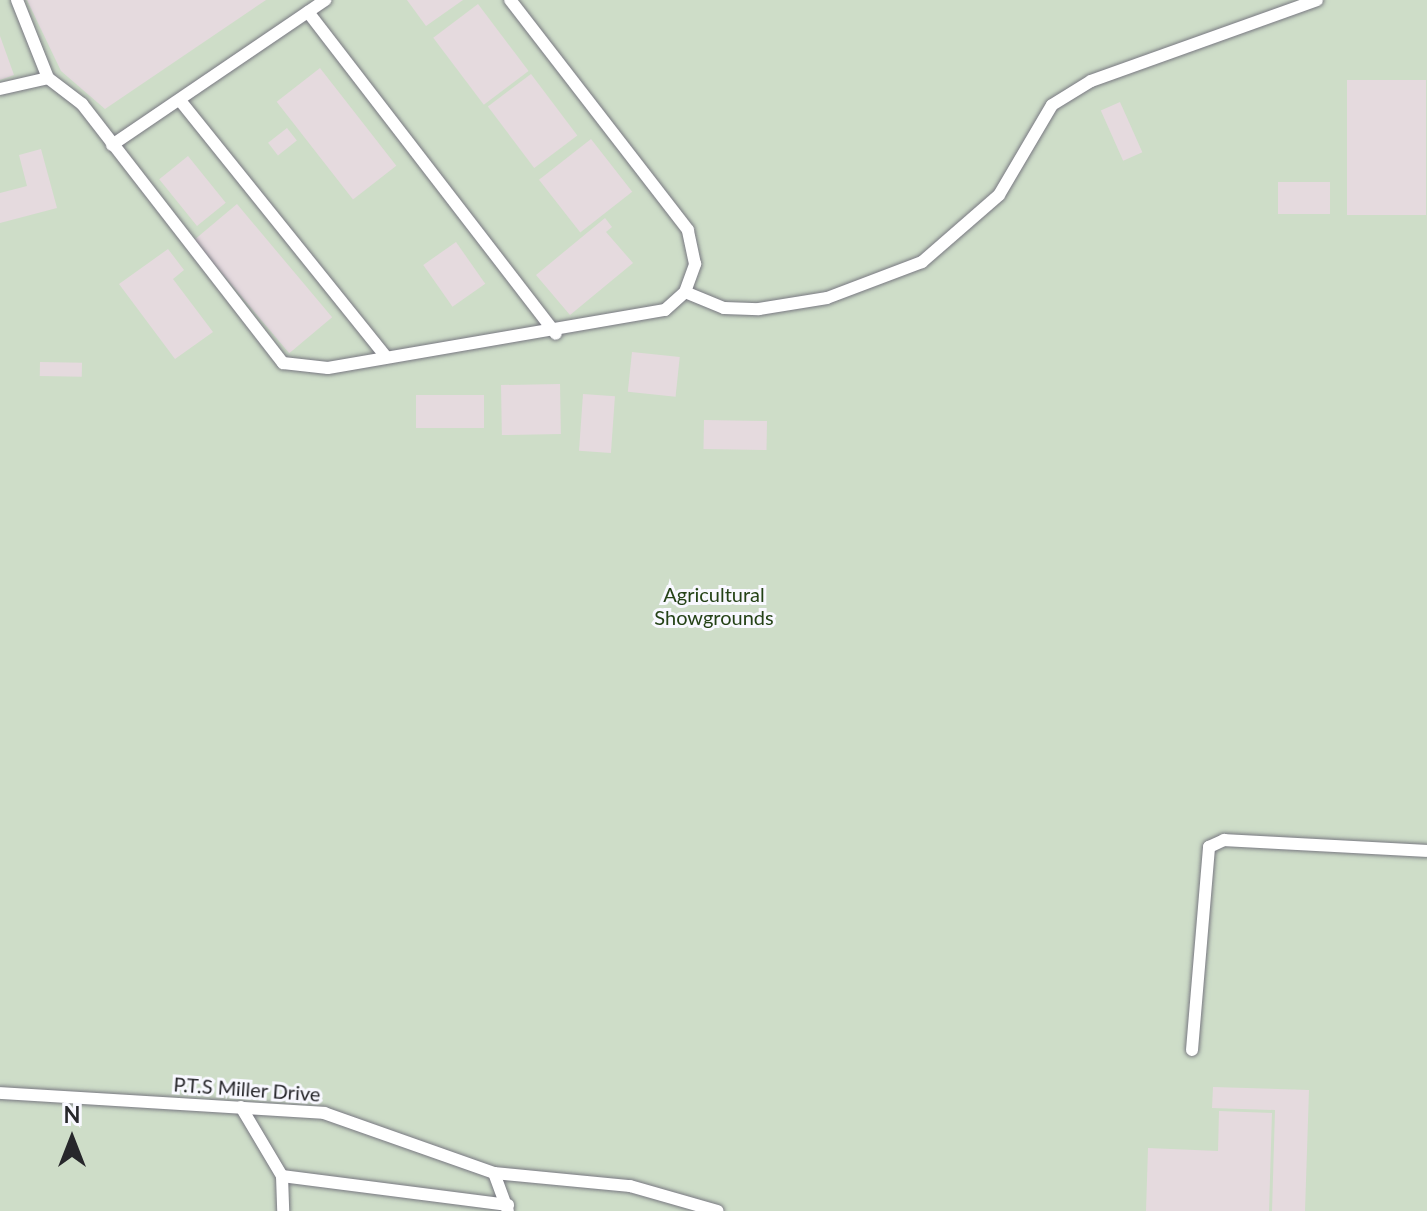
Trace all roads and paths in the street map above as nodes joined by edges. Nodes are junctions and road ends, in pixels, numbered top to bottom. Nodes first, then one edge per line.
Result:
1 (17, 0) edge
2 (325, 0) edge
3 (510, 0) edge
4 (1317, 0) edge
5 (308, 12) junction
6 (48, 78) junction
7 (0, 89) edge
8 (182, 103) junction
9 (112, 145) junction
10 (685, 292) junction
11 (556, 334) junction
12 (386, 357) junction
13 (1427, 851) edge
14 (1192, 1050) dead end
15 (0, 1093) edge
16 (241, 1107) junction
17 (494, 1173) junction
18 (282, 1176) junction
19 (508, 1208) edge
20 (283, 1211) edge
21 (718, 1211) edge

1 - 6 lane
2 - 5 lane
3 - 10 lane
4 - 10 lane
5 - 8 lane
5 - 11 lane
6 - 7 lane
6 - 9 lane
8 - 9 lane
8 - 12 lane
9 - 12 lane
10 - 11 lane
11 - 12 lane
13 - 14 lane
15 - 16 lane, P.T.S Miller Drive
16 - 17 lane, P.T.S Miller Drive
16 - 18 lane
17 - 19 lane
17 - 21 lane, P.T.S Miller Drive
18 - 19 lane
18 - 20 lane

